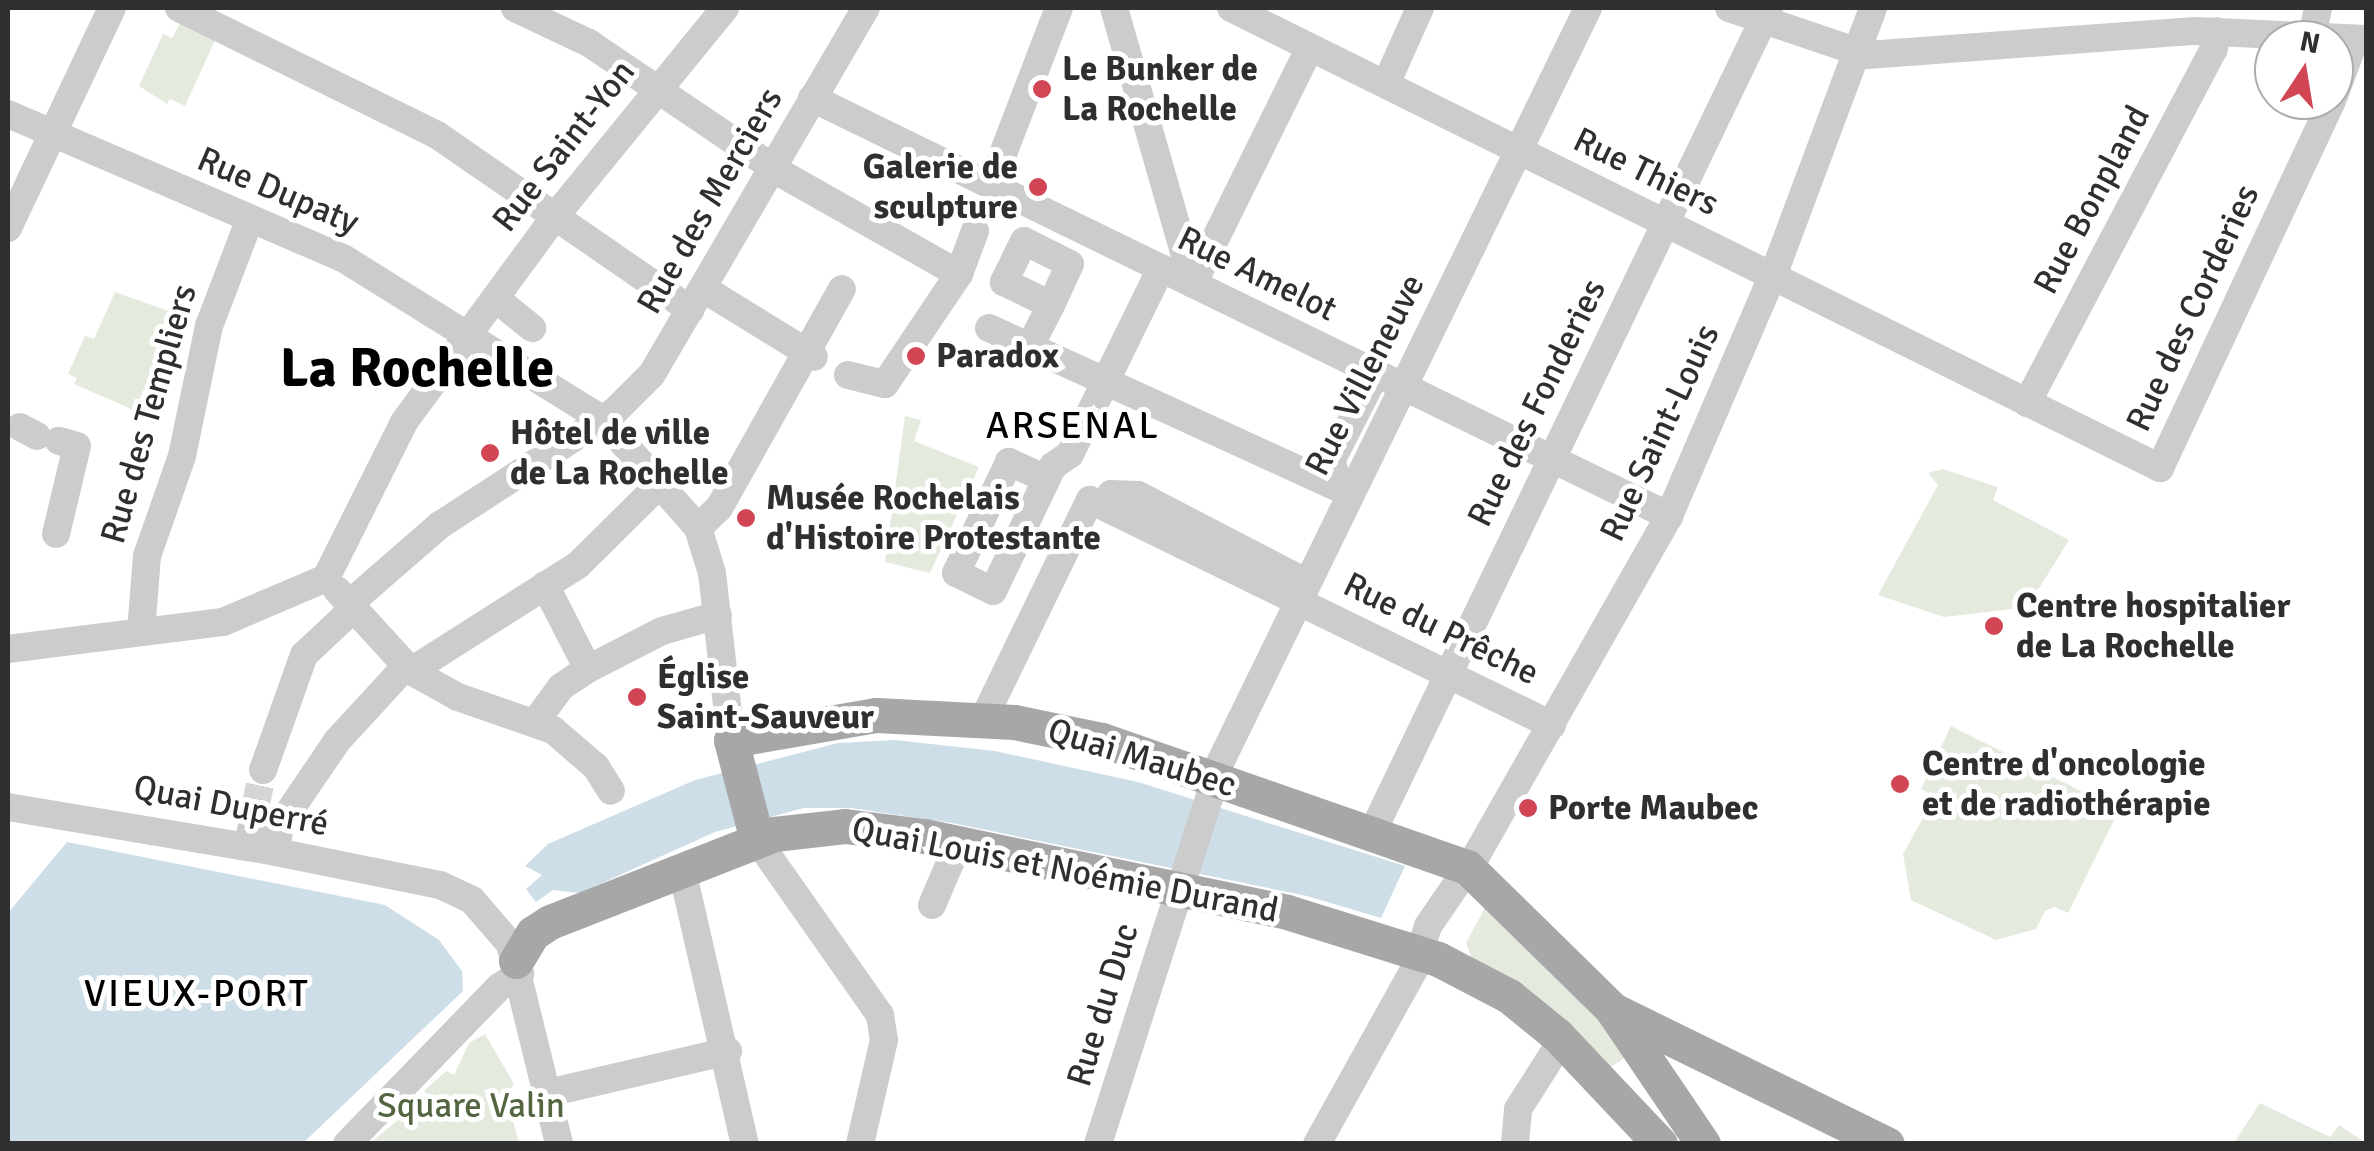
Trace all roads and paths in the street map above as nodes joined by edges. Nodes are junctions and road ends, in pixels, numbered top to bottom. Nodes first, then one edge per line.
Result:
1 (112, 8) edge
2 (179, 8) edge
3 (515, 8) edge
4 (724, 8) edge
5 (1059, 8) edge
6 (1231, 8) edge
7 (1420, 8) edge
8 (1588, 8) edge
9 (1729, 8) edge
10 (1873, 8) edge
11 (860, 10) edge
12 (1115, 10) edge
13 (1766, 14) edge
14 (2254, 27) edge
15 (2217, 31) junction
16 (1310, 46) junction
17 (1856, 54) junction
18 (1386, 84) junction
19 (657, 86) junction
20 (812, 98) junction
21 (8, 114) edge
22 (2323, 120) edge
23 (50, 134) junction
24 (1518, 150) junction
25 (772, 168) junction
26 (990, 185) junction
27 (557, 214) junction
28 (250, 221) junction
29 (1665, 223) junction
30 (8, 228) edge
31 (975, 231) dead end
32 (1160, 268) junction
33 (959, 274) junction
34 (1772, 276) junction
35 (1193, 284) junction
36 (842, 289) dead end
37 (495, 298) junction
38 (698, 300) junction
39 (1051, 305) junction
40 (532, 328) dead end
41 (990, 328) dead end
42 (468, 334) junction
43 (1029, 348) junction
44 (809, 353) junction
45 (1376, 373) junction
46 (848, 375) dead end
47 (1102, 384) junction
48 (1404, 387) junction
49 (2027, 403) junction
50 (602, 419) junction
51 (39, 435) dead end
52 (1552, 459) junction
53 (1046, 480) dead end
54 (662, 482) junction
55 (1344, 490) junction
56 (1669, 516) junction
57 (698, 528) junction
58 (56, 534) dead end
59 (326, 578) junction
60 (545, 585) junction
61 (1300, 590) junction
62 (351, 606) junction
63 (718, 614) junction
64 (141, 632) junction
65 (8, 649) edge
66 (408, 669) junction
67 (588, 669) junction
68 (1448, 674) junction
69 (536, 721) junction
70 (982, 722) junction
71 (1552, 725) junction
72 (732, 752) junction
73 (263, 770) tunnel mouth
74 (1211, 788) junction
75 (611, 790) dead end
76 (8, 807) edge
77 (254, 813) tunnel mouth
78 (1373, 831) junction
79 (753, 834) junction
80 (959, 842) junction
81 (248, 847) junction
82 (276, 852) junction
83 (682, 870) junction
84 (1474, 872) junction
85 (1181, 882) junction
86 (932, 906) dead end
87 (1420, 953) junction
88 (518, 968) junction
89 (1613, 1010) junction
90 (1562, 1040) junction
91 (728, 1052) junction
92 (548, 1093) junction
93 (1845, 1134) edge
94 (346, 1144) edge
95 (560, 1144) edge
96 (745, 1144) edge
97 (860, 1144) edge
98 (1098, 1144) edge
99 (1317, 1144) edge
100 (1515, 1144) edge
101 (1660, 1144) edge
102 (1703, 1144) edge
103 (1887, 1144) edge

1 - 23 street
2 - 27 street
3 - 19 street
4 - 19 street, Rue Saint-Yon
5 - 26 street
6 - 16 street, Rue Thiers
7 - 18 street
8 - 24 street, Rue Villeneuve
9 - 13 street
10 - 17 street, Rue Saint-Louis
11 - 20 street, Rue des Merciers
12 - 35 street
13 - 17 street
13 - 29 street, Rue des Fonderies
14 - 15 street
15 - 17 street
15 - 49 street, Rue Bonpland
16 - 18 street, Rue Thiers
16 - 35 street
17 - 34 street, Rue Saint-Louis
18 - 24 street, Rue Thiers
19 - 25 street
19 - 27 street, Rue Saint-Yon
20 - 25 street, Rue des Merciers
20 - 26 street, Rue Amelot
21 - 23 street, Rue Dupaty
22 - 49 street, Rue des Corderies
23 - 28 street, Rue Dupaty
23 - 30 street
24 - 29 street, Rue Thiers
24 - 48 street, Rue Villeneuve
25 - 33 street
25 - 38 street, Rue des Merciers
26 - 32 street, Rue Amelot
27 - 37 street, Rue Saint-Yon
27 - 38 street
28 - 42 street, Rue Dupaty
28 - 64 street, Rue des Templiers
29 - 34 street, Rue Thiers
29 - 52 street, Rue des Fonderies
31 - 33 street
32 - 35 street, Rue Amelot
32 - 47 street
33 - 46 street
34 - 49 street, Rue Thiers
34 - 56 street, Rue Saint-Louis
35 - 45 street, Rue Amelot
36 - 44 street
37 - 40 street
37 - 42 street, Rue Saint-Yon
38 - 44 street
38 - 50 street, Rue des Merciers
39 - 39 street
39 - 43 street
41 - 43 street
42 - 50 street, Rue Dupaty
42 - 59 street, Rue Saint-Yon
43 - 47 street
44 - 57 street
45 - 48 street, Rue Amelot
45 - 55 street
47 - 53 street
47 - 55 street
48 - 52 street, Rue Amelot
48 - 55 street, Rue Villeneuve
50 - 54 street, Rue Dupaty
50 - 62 street, Rue des Merciers
51 - 58 street
52 - 56 street, Rue Amelot
52 - 68 street, Rue des Fonderies
54 - 57 street, Rue Dupaty
54 - 60 street
55 - 61 street, Rue Villeneuve
56 - 71 street, Rue Saint-Louis
57 - 63 street
59 - 62 street
59 - 64 street
60 - 66 street
60 - 67 street
61 - 68 street, Rue du Prêche
61 - 70 street, Rue du Prêche
61 - 74 street, Rue Villeneuve
62 - 66 street
62 - 73 street, Rue des Merciers
63 - 67 street
63 - 72 street
64 - 65 street
66 - 69 street
66 - 82 street
67 - 69 street
68 - 71 street, Rue du Prêche
68 - 78 street, Rue des Fonderies
69 - 75 street
70 - 72 main road, Quai Maubec
70 - 74 main road, Quai Maubec
71 - 84 street, Rue Saint-Louis
72 - 79 main road
74 - 78 main road, Quai Maubec
74 - 85 street, Rue du Duc
76 - 81 street, Quai Duperré
77 - 81 street
78 - 84 main road, Quai Maubec
79 - 80 main road, Quai Louis et Noémie Durand
79 - 83 main road, Quai Louis et Noémie Durand
79 - 97 street
80 - 85 main road, Quai Louis et Noémie Durand
80 - 86 street
81 - 82 street, Quai Duperré
82 - 88 street, Quai Duperré
83 - 88 main road, Quai Louis et Noémie Durand
83 - 91 street
84 - 87 street, Rue Saint-Louis
84 - 89 main road
85 - 87 main road, Quai Louis et Noémie Durand
85 - 98 street, Rue du Duc
87 - 90 main road, Quai Louis et Noémie Durand
87 - 99 street, Rue Saint-Louis
88 - 92 street
88 - 94 street
89 - 93 main road
89 - 102 main road
90 - 100 street
90 - 101 main road, Quai Louis et Noémie Durand
91 - 92 street
91 - 96 street
92 - 95 street
93 - 103 main road

